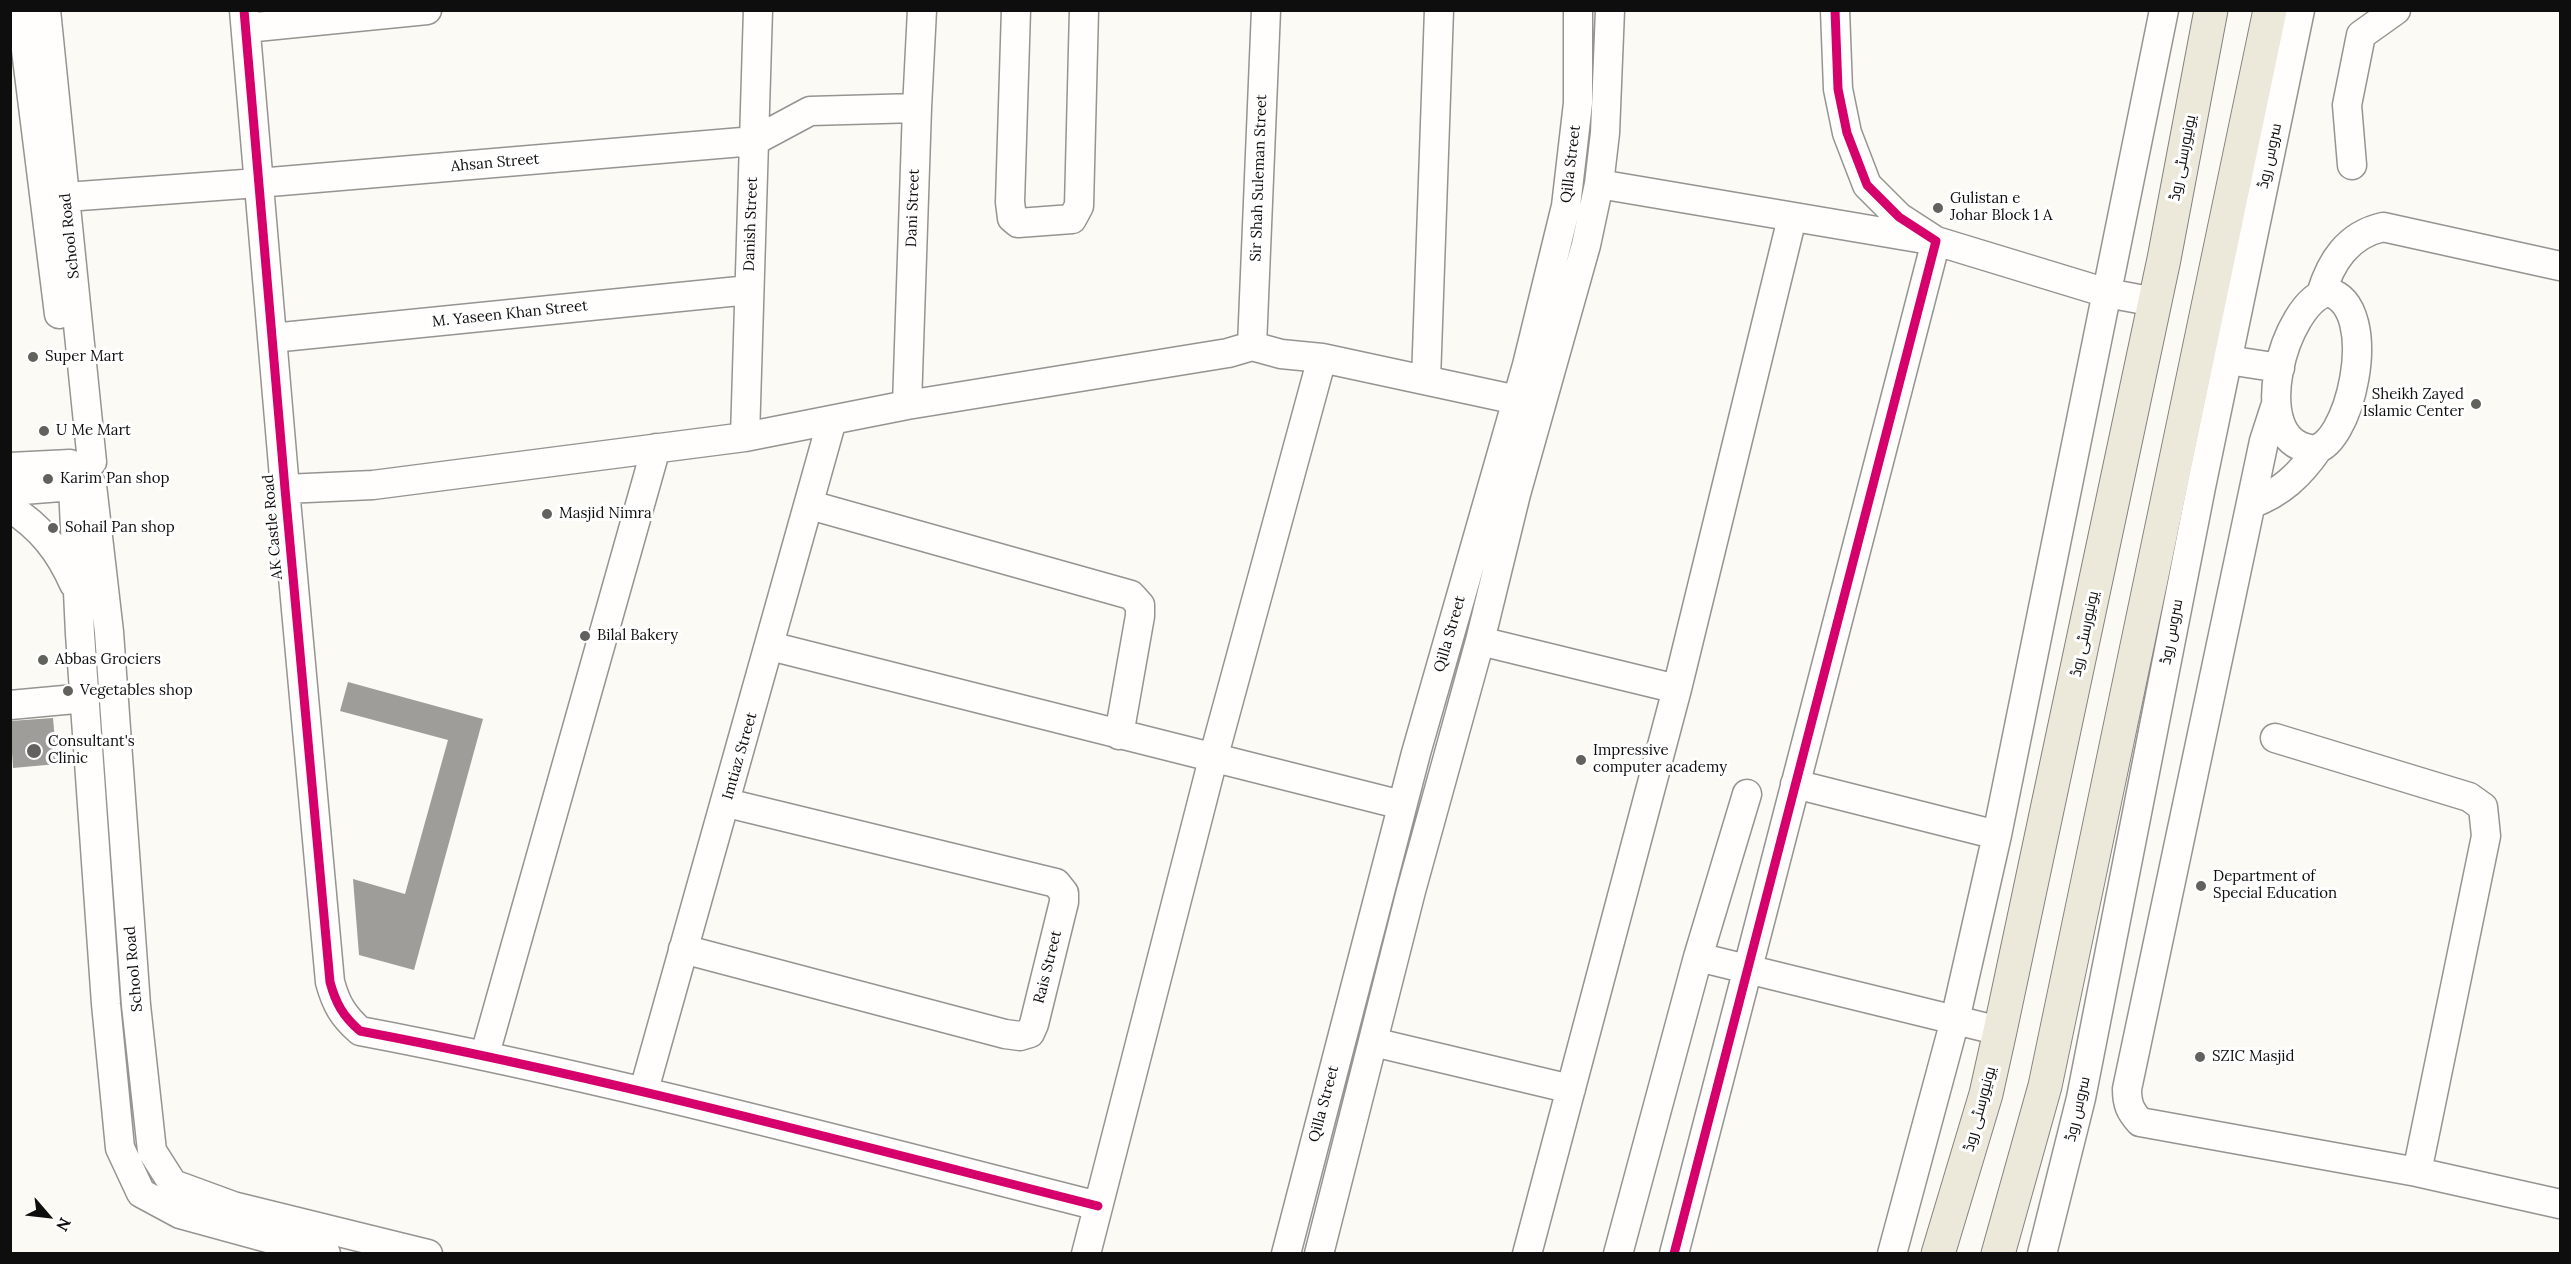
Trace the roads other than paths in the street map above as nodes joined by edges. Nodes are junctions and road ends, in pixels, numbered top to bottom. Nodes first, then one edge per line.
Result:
1 (427, 10) edge
2 (758, 10) edge
3 (922, 10) edge
4 (1016, 10) edge
5 (1084, 10) edge
6 (1266, 10) edge
7 (1439, 10) edge
8 (1835, 10) edge
9 (2164, 10) edge
10 (2211, 10) edge
11 (2270, 10) edge
12 (2300, 10) edge
13 (2396, 10) edge
14 (245, 19) edge
15 (35, 20) edge
16 (1610, 22) edge
17 (1578, 23) edge
18 (2363, 23) edge
19 (2272, 71) junction
20 (917, 108) junction
21 (754, 141) junction
22 (2352, 165) dead end
23 (258, 183) junction
24 (1599, 184) junction
25 (66, 197) junction
26 (1792, 218) junction
27 (1936, 241) junction
28 (2560, 266) edge
29 (749, 290) junction
30 (2107, 293) junction
31 (2321, 294) junction
32 (2155, 302) junction
33 (272, 338) junction
34 (1252, 346) junction
35 (2213, 357) junction
36 (1322, 358) junction
37 (2280, 368) junction
38 (1426, 380) junction
39 (1517, 400) junction
40 (907, 405) junction
41 (2275, 406) junction
42 (832, 420) junction
43 (745, 437) junction
44 (656, 448) junction
45 (2318, 449) junction
46 (10, 467) edge
47 (81, 471) junction
48 (285, 489) junction
49 (10, 491) edge
50 (2251, 504) junction
51 (810, 505) junction
52 (10, 508) edge
53 (78, 592) junction
54 (109, 632) junction
55 (80, 634) junction
56 (1480, 641) junction
57 (770, 646) junction
58 (1677, 689) junction
59 (86, 699) junction
60 (10, 705) edge
61 (1119, 735) junction
62 (2275, 738) dead end
63 (1213, 759) junction
64 (1796, 784) junction
65 (1747, 794) dead end
66 (727, 803) junction
67 (1402, 806) junction
68 (1997, 836) junction
69 (683, 949) junction
70 (1698, 957) junction
71 (1746, 969) junction
72 (1955, 1020) junction
73 (2000, 1031) junction
74 (1372, 1042) junction
75 (485, 1054) junction
76 (1571, 1089) junction
77 (644, 1090) junction
78 (2417, 1172) junction
79 (2560, 1204) edge
80 (1098, 1206) junction
81 (262, 1224) junction
82 (326, 1254) edge
83 (428, 1254) edge
84 (1086, 1254) edge
85 (1286, 1254) edge
86 (1318, 1254) edge
87 (1527, 1254) edge
88 (1618, 1254) edge
89 (1674, 1254) edge
90 (1892, 1254) edge
91 (1938, 1254) edge
92 (1998, 1254) edge
93 (2042, 1254) edge

1 - 14 street
2 - 21 street, Danish Street
3 - 20 street, Dani Street
4 - 5 street
6 - 34 street, Sir Shah Suleman Street
7 - 38 street
8 - 27 street
9 - 30 street
10 - 32 main road, یونیورسٹی روڈ
11 - 19 main road
12 - 19 street
13 - 18 street
14 - 23 street, AK Castle Road
15 - 25 street, School Road
15 - 47 street, School Road
16 - 17 street
16 - 24 street, Qilla Street
17 - 39 street, Qilla Street
18 - 22 street
19 - 35 main road
20 - 21 street, Ahsan Street
20 - 40 street, Dani Street
21 - 23 street, Ahsan Street
21 - 29 street, Danish Street
23 - 25 street, Ahsan Street
23 - 33 street, AK Castle Road
24 - 26 street
24 - 56 street, Qilla Street
25 - 47 street, School Road
26 - 27 street
26 - 58 street
27 - 30 street
27 - 64 street
28 - 31 street
29 - 33 street, M. Yaseen Khan Street
29 - 43 street, Danish Street
30 - 32 street
30 - 68 street
31 - 37 street
31 - 45 street
32 - 73 main road, یونیورسٹی روڈ
33 - 48 street, AK Castle Road
34 - 36 street
34 - 40 street
35 - 37 street
35 - 92 main road
35 - 93 street, سروس روڈ
36 - 38 street
36 - 63 street
37 - 41 street
38 - 39 street
39 - 67 street, Qilla Street
40 - 42 street
41 - 45 street
41 - 50 street
42 - 43 street
42 - 51 street, Imtiaz Street
43 - 44 street
44 - 48 street
44 - 75 street
45 - 50 street
46 - 47 street
47 - 49 street
47 - 53 street, School Road
47 - 54 street, School Road
48 - 75 street, AK Castle Road
50 - 78 street
51 - 57 street, Imtiaz Street
51 - 61 street
52 - 53 street
53 - 55 street, School Road
54 - 55 street
54 - 81 street, School Road
55 - 59 street, School Road
56 - 58 street
56 - 74 street, Qilla Street
57 - 61 street
57 - 66 street, Imtiaz Street
58 - 76 street
59 - 60 street
59 - 81 street, School Road
61 - 63 street
62 - 78 street
63 - 67 street
63 - 80 street
64 - 68 street
64 - 71 street
65 - 70 street
66 - 69 street, Imtiaz Street
66 - 69 street, Rais Street
67 - 85 street, Qilla Street
68 - 72 street
69 - 77 street, Imtiaz Street
70 - 71 street
70 - 88 street
71 - 72 street
71 - 89 street
72 - 73 street
72 - 90 street
73 - 91 main road, یونیورسٹی روڈ
74 - 76 street
74 - 86 street, Qilla Street
75 - 77 street
76 - 87 street
77 - 80 street
78 - 79 street
80 - 84 street
81 - 82 street, School Road
81 - 83 street, School Road

